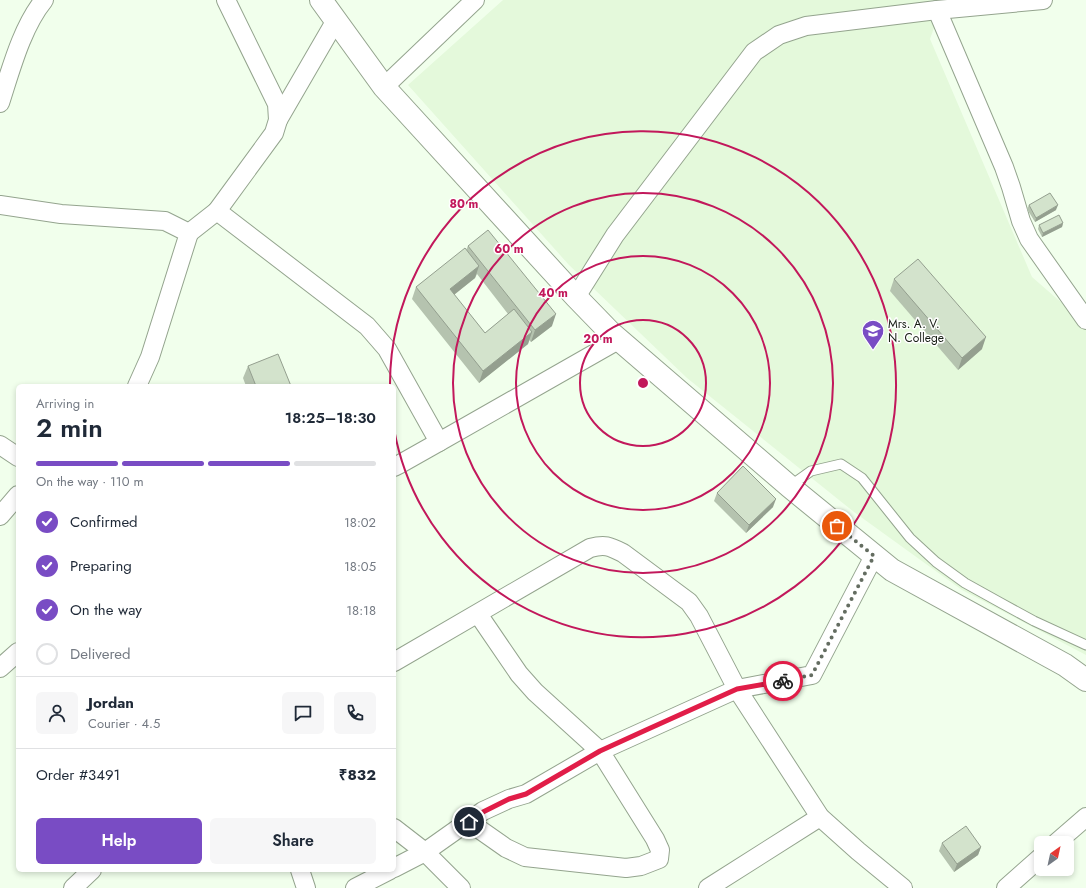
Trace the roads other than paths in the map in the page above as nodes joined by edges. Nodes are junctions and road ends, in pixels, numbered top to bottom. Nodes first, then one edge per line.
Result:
1 (44, 0) edge
2 (226, 0) edge
3 (321, 0) edge
4 (475, 0) edge
5 (1044, 0) edge
6 (937, 10) junction
7 (336, 20) junction
8 (384, 87) junction
9 (0, 103) edge
10 (278, 120) junction
11 (0, 205) edge
12 (217, 211) junction
13 (189, 234) junction
14 (576, 297) junction
15 (1086, 320) edge
16 (620, 339) junction
17 (138, 384) edge
18 (438, 442) junction
19 (0, 445) edge
20 (16, 456) edge
21 (396, 466) edge
22 (789, 486) junction
23 (16, 497) edge
24 (0, 516) edge
25 (874, 556) junction
26 (478, 614) junction
27 (1086, 645) edge
28 (16, 654) edge
29 (396, 656) edge
30 (0, 668) edge
31 (1086, 680) edge
32 (737, 689) junction
33 (600, 751) junction
34 (820, 817) junction
35 (1086, 817) edge
36 (469, 822) junction
37 (396, 830) edge
38 (1064, 836) edge
39 (425, 852) junction
40 (1034, 862) edge
41 (396, 867) edge
42 (90, 872) edge
43 (301, 872) edge
44 (386, 872) edge
45 (73, 888) edge
46 (306, 888) edge
47 (355, 888) edge
48 (461, 888) edge
49 (708, 888) edge
50 (903, 888) edge
51 (1006, 888) edge

1 - 9 street
2 - 10 street
3 - 7 street
4 - 8 street
5 - 6 street
6 - 14 street
6 - 15 street
7 - 8 street
7 - 10 street
8 - 14 street
10 - 12 street
11 - 13 street
12 - 13 street
12 - 18 street
13 - 17 street
14 - 16 street
16 - 18 street
16 - 22 street
18 - 21 street
19 - 20 street
22 - 25 street
22 - 27 lane
23 - 24 street
25 - 31 street
25 - 32 street
26 - 29 street
26 - 32 street
26 - 33 street
28 - 30 street
32 - 33 street
32 - 34 street
33 - 36 street
33 - 36 street
34 - 49 street
34 - 50 street
35 - 38 street
36 - 39 street
37 - 39 street
39 - 41 street
39 - 48 street
40 - 51 street
42 - 45 street
43 - 46 street
44 - 47 street

